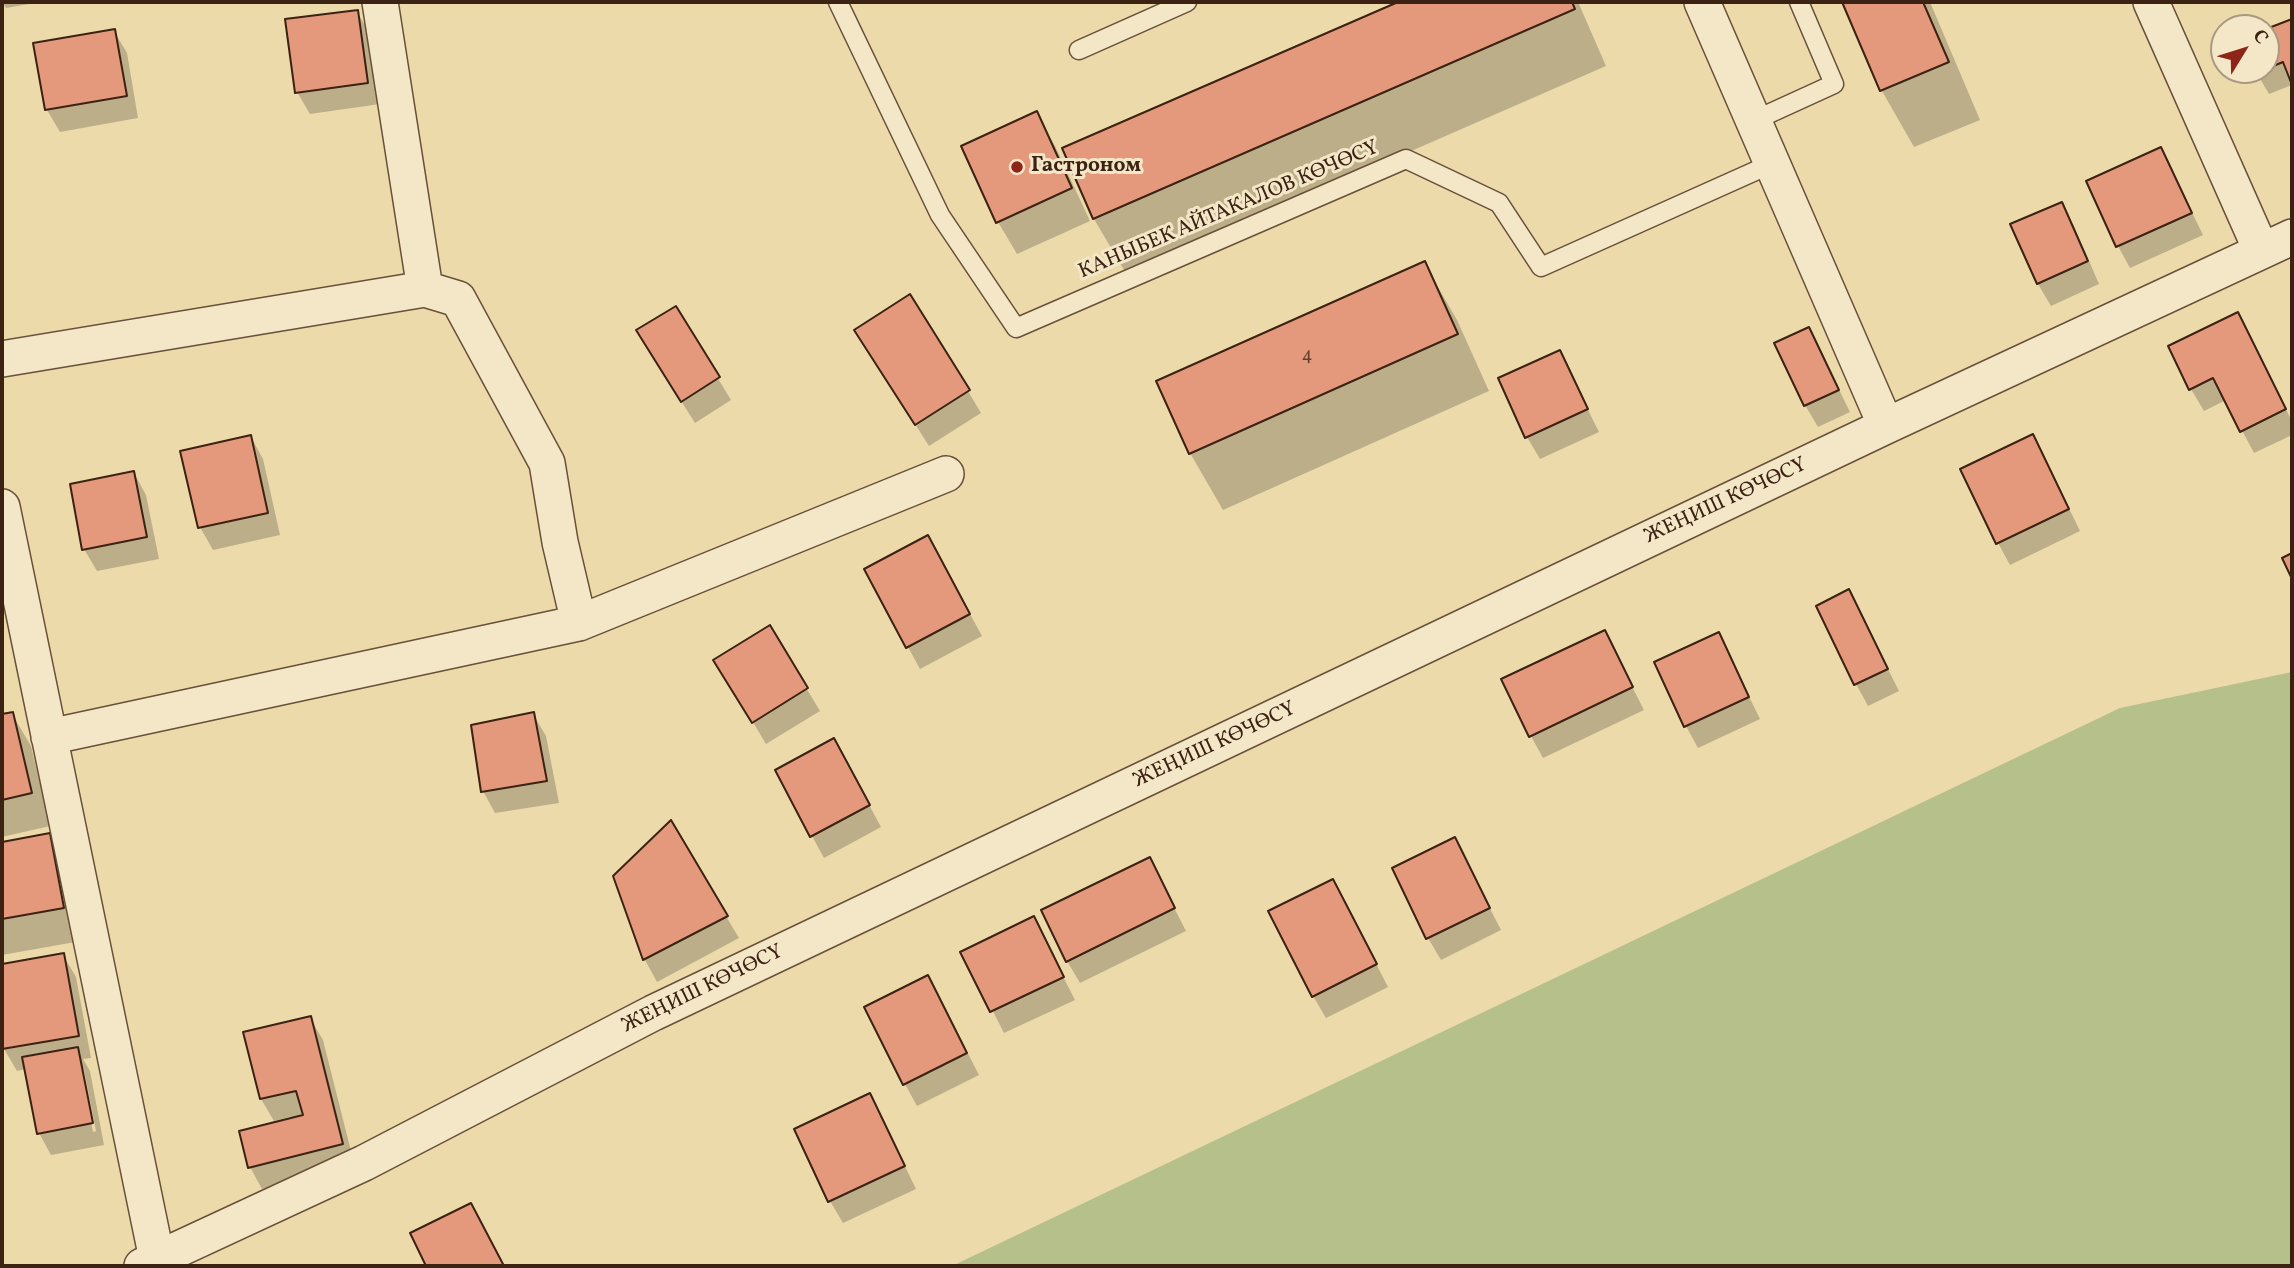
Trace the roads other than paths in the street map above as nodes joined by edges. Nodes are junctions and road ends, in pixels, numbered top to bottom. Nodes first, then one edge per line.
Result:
1 (380, 2) edge
2 (838, 2) edge
3 (1187, 2) edge
4 (1702, 2) edge
5 (1799, 2) edge
6 (2151, 2) edge
7 (1079, 50) dead end
8 (1753, 121) junction
9 (1771, 164) junction
10 (2277, 243) edge
11 (425, 289) junction
12 (2, 359) edge
13 (1886, 426) junction
14 (946, 474) dead end
15 (2, 507) edge
16 (579, 623) junction
17 (49, 737) junction
18 (150, 1263) edge

1 - 11 street
2 - 9 lane, КАНЫБЕК АЙТАКАЛОВ КӨЧӨСҮ
3 - 7 lane
4 - 8 street
5 - 8 lane
6 - 10 street
8 - 9 street
9 - 13 street
10 - 13 street, ЖЕҢИШ КӨЧӨСҮ
11 - 12 street
11 - 16 street
13 - 18 street, ЖЕҢИШ КӨЧӨСҮ
14 - 16 street
15 - 17 street
16 - 17 street
17 - 18 street

